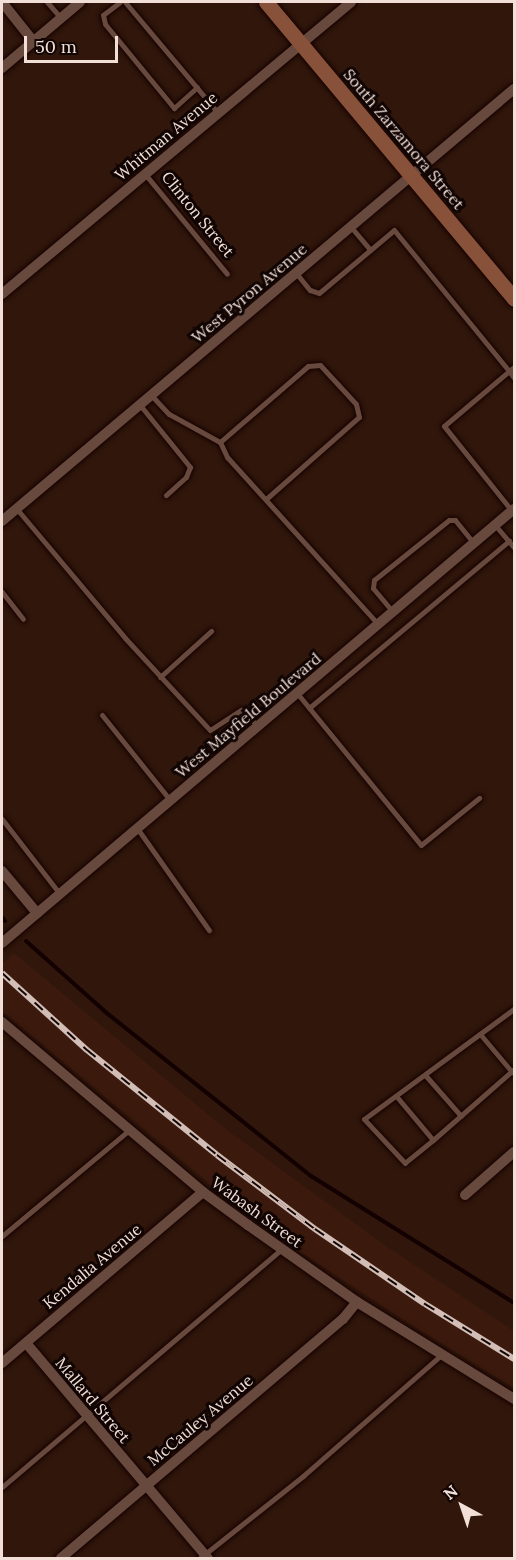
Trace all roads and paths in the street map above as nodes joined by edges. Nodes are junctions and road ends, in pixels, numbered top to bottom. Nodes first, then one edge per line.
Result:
1 (2, 2) edge
2 (47, 2) edge
3 (80, 2) edge
4 (120, 2) edge
5 (125, 2) edge
6 (266, 2) edge
7 (351, 2) edge
8 (61, 18) junction
9 (33, 41) junction
10 (302, 43) junction
11 (2, 68) edge
12 (196, 87) junction
13 (514, 88) edge
14 (218, 113) junction
15 (146, 174) junction
16 (411, 176) junction
17 (351, 227) junction
18 (370, 249) junction
19 (296, 273) junction
20 (227, 274) dead end
21 (2, 294) edge
22 (514, 299) edge
23 (514, 367) edge
24 (509, 371) junction
25 (514, 378) edge
26 (151, 395) junction
27 (140, 405) junction
28 (219, 442) junction
29 (166, 495) dead end
30 (266, 499) junction
31 (16, 508) junction
32 (513, 510) edge
33 (2, 520) edge
34 (495, 525) junction
35 (509, 542) junction
36 (474, 543) junction
37 (514, 548) edge
38 (2, 592) edge
39 (393, 612) junction
40 (23, 619) dead end
41 (378, 624) junction
42 (211, 631) dead end
43 (160, 677) junction
44 (297, 693) junction
45 (309, 708) junction
46 (102, 715) dead end
47 (258, 726) junction
48 (479, 798) dead end
49 (170, 800) junction
50 (2, 819) edge
51 (137, 828) junction
52 (2, 871) edge
53 (60, 894) junction
54 (37, 913) junction
55 (209, 930) dead end
56 (2, 943) edge
57 (514, 1009) edge
58 (2, 1022) edge
59 (480, 1034) junction
60 (513, 1071) edge
61 (426, 1076) junction
62 (397, 1097) junction
63 (460, 1116) junction
64 (129, 1130) junction
65 (433, 1140) junction
66 (514, 1152) edge
67 (203, 1192) junction
68 (465, 1195) dead end
69 (2, 1236) edge
70 (282, 1250) junction
71 (357, 1302) junction
72 (26, 1343) junction
73 (440, 1356) junction
74 (2, 1363) edge
75 (514, 1399) edge
76 (87, 1415) junction
77 (147, 1486) junction
78 (2, 1487) edge
79 (204, 1557) edge
80 (61, 1558) edge

1 - 9 street
2 - 8 lane
3 - 8 street
4 - 12 lane
5 - 12 lane
6 - 10 main road, South Zarzamora Street
7 - 10 street, Whitman Avenue
8 - 9 street
9 - 11 street
10 - 14 street, Whitman Avenue
10 - 16 main road, South Zarzamora Street
12 - 14 lane
13 - 16 street, West Pyron Avenue
14 - 15 street, Whitman Avenue
15 - 20 lane, Clinton Street
15 - 21 street, Whitman Avenue
16 - 17 street, West Pyron Avenue
16 - 22 main road, South Zarzamora Street
17 - 18 lane
17 - 19 street, West Pyron Avenue
18 - 19 lane
18 - 24 lane
19 - 26 street, West Pyron Avenue
23 - 24 lane
24 - 25 lane
24 - 32 lane
26 - 27 street, West Pyron Avenue
26 - 28 lane
27 - 29 lane
27 - 31 street, West Pyron Avenue
28 - 30 lane
28 - 30 lane
30 - 41 lane
31 - 33 street, West Pyron Avenue
31 - 43 lane
32 - 34 street, West Mayfield Boulevard
34 - 35 lane
34 - 36 street, West Mayfield Boulevard
35 - 37 lane
35 - 45 lane
36 - 39 street, West Mayfield Boulevard
36 - 39 lane
38 - 40 lane
39 - 41 street, West Mayfield Boulevard
41 - 44 street, West Mayfield Boulevard
42 - 43 lane
43 - 47 lane
44 - 45 lane
44 - 47 street, West Mayfield Boulevard
45 - 48 lane
46 - 49 lane
47 - 49 street, West Mayfield Boulevard
49 - 51 street, West Mayfield Boulevard
50 - 53 lane
51 - 53 street, West Mayfield Boulevard
51 - 55 lane
52 - 54 street
53 - 54 street, West Mayfield Boulevard
54 - 56 street, West Mayfield Boulevard
57 - 59 lane
58 - 64 street, Wabash Street
59 - 60 lane
59 - 61 lane
60 - 63 lane
61 - 62 lane
61 - 63 lane
62 - 65 lane
62 - 65 lane
63 - 65 lane
64 - 67 street, Wabash Street
64 - 69 lane
66 - 68 street
67 - 70 street, Wabash Street
67 - 72 street, Kendalia Avenue
70 - 71 street, Wabash Street
70 - 76 lane
71 - 73 street, Wabash Street
71 - 77 street, McCauley Avenue
72 - 74 street, Kendalia Avenue
72 - 76 street, Mallard Street
73 - 75 street, Wabash Street
73 - 79 lane
76 - 77 street, Mallard Street
76 - 78 lane
77 - 79 street, Mallard Street
77 - 80 street, McCauley Avenue

